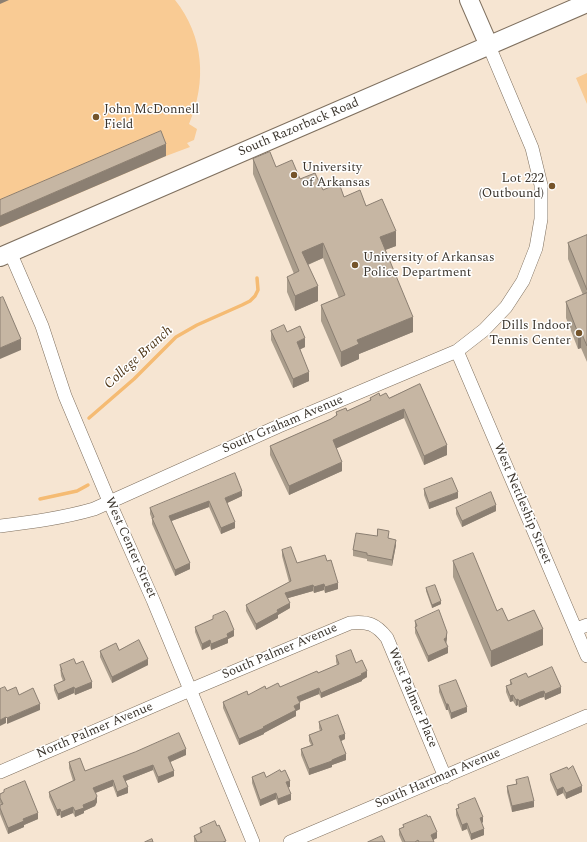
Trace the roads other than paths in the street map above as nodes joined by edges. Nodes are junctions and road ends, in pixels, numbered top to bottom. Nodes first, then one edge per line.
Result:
1 (469, 0) edge
2 (587, 3) edge
3 (489, 46) junction
4 (5, 254) edge
5 (457, 351) junction
6 (109, 501) junction
7 (0, 526) edge
8 (371, 624) joint
9 (581, 627) edge
10 (587, 656) edge
11 (190, 690) junction
12 (587, 716) edge
13 (0, 772) edge
14 (445, 777) junction
15 (253, 842) edge
16 (290, 842) edge

1 - 3 main road
2 - 3 main road, South Razorback Road
3 - 4 main road, South Razorback Road
3 - 5 street, South Graham Avenue
4 - 6 street, West Center Street
5 - 6 street, South Graham Avenue
5 - 9 street, West Nettleship Street
6 - 7 street, South Graham Avenue
6 - 11 street, West Center Street
8 - 11 street, South Palmer Avenue
8 - 14 street, West Palmer Place
9 - 10 street, West Nettleship Street
11 - 13 street, North Palmer Avenue
11 - 15 street, West Center Street
12 - 14 street, South Hartman Avenue
14 - 16 street, South Hartman Avenue

